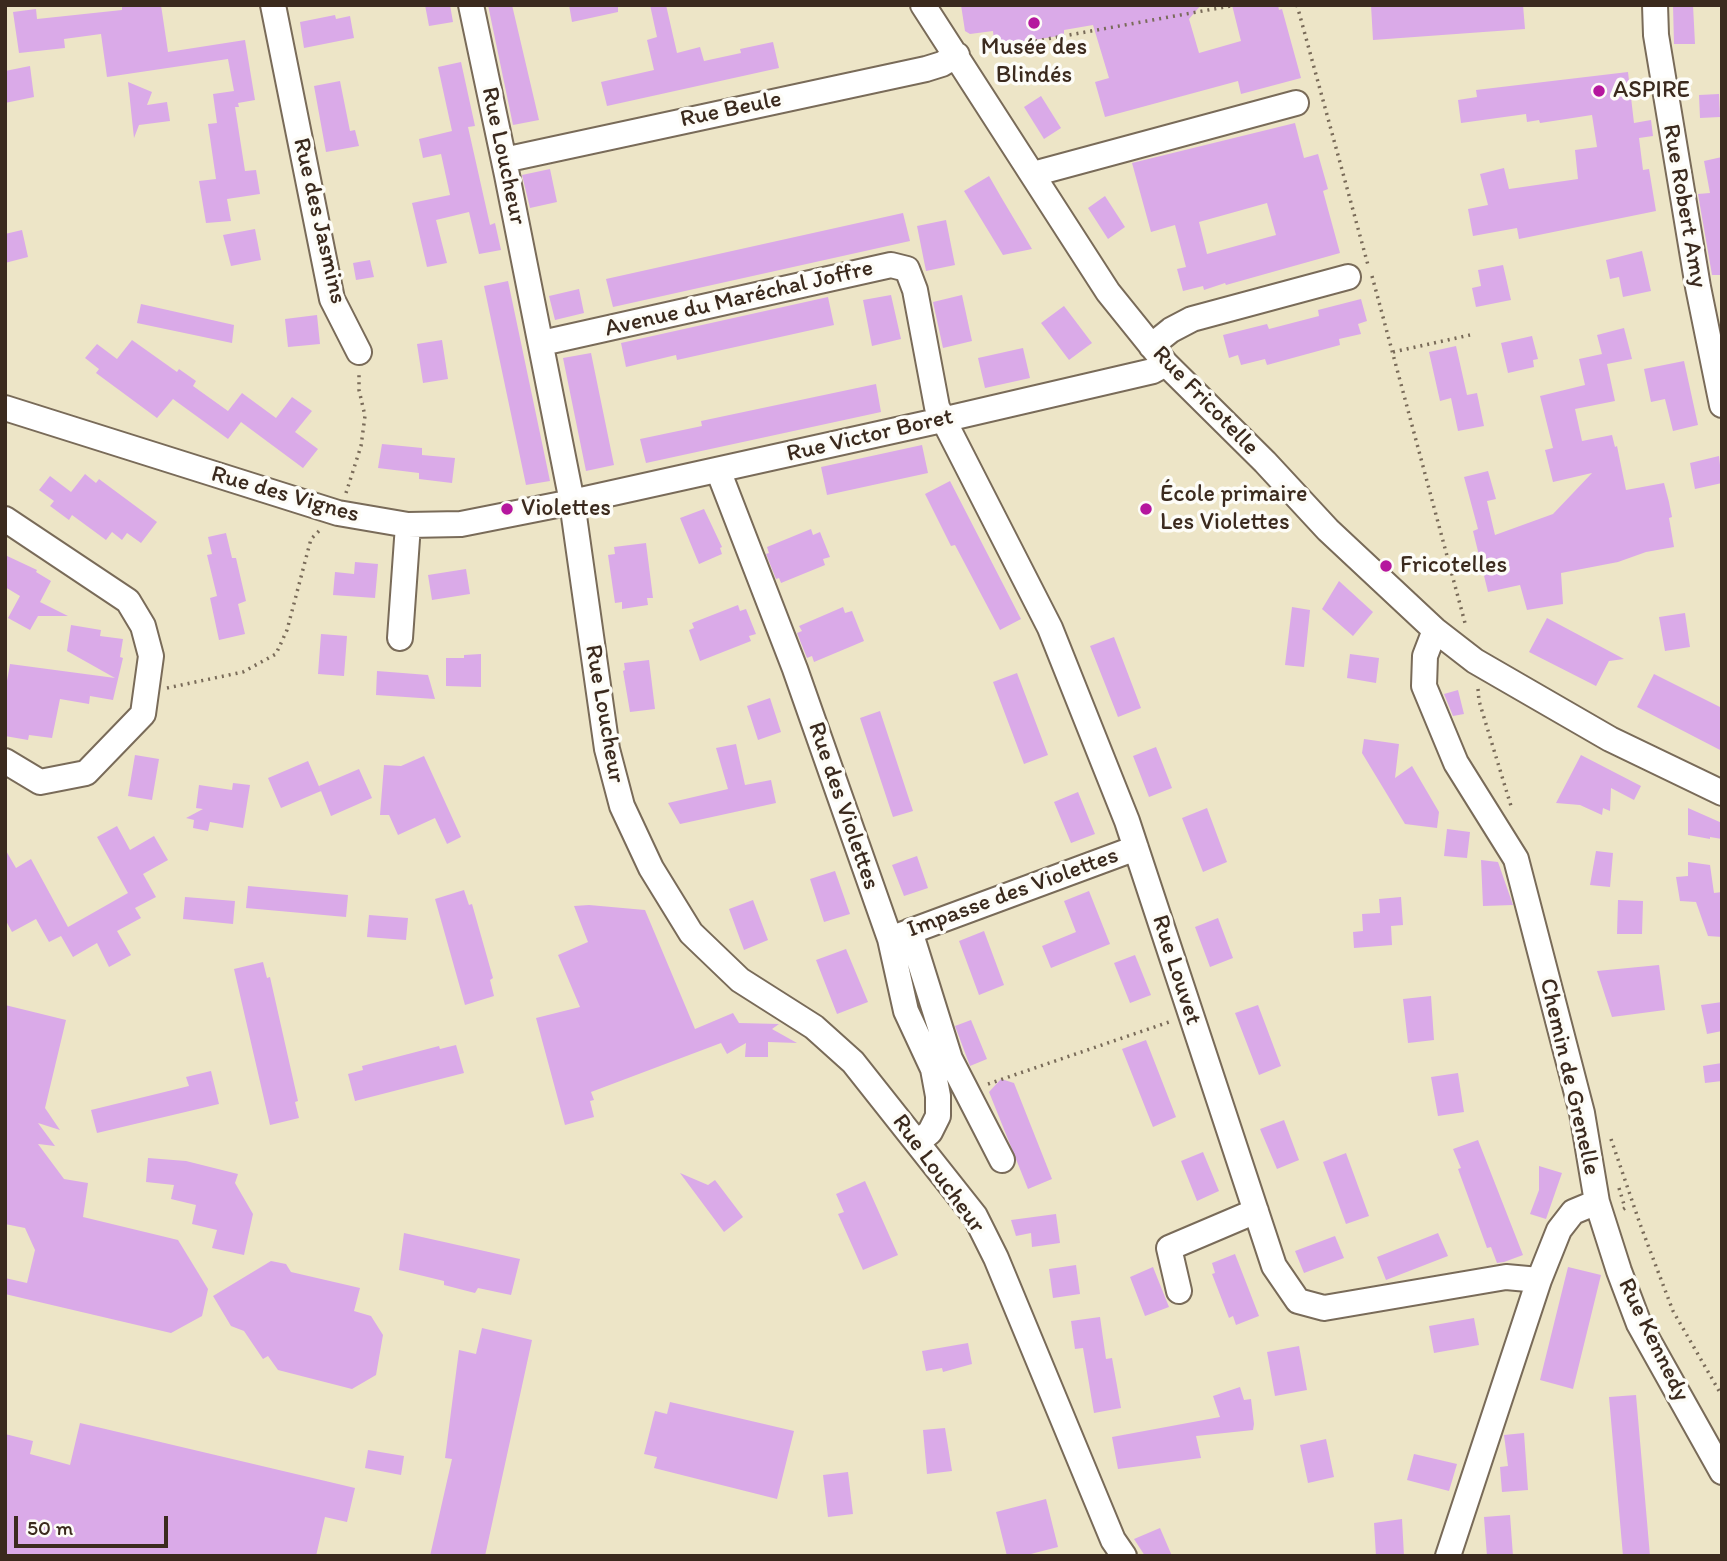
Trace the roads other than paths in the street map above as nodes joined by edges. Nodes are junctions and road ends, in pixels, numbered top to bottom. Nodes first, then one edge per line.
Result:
1 (273, 5) edge
2 (471, 5) edge
3 (923, 5) edge
4 (1654, 5) edge
5 (957, 55) junction
6 (1296, 103) dead end
7 (504, 160) junction
8 (1033, 174) junction
9 (1348, 277) dead end
10 (542, 343) junction
11 (359, 352) road end
12 (1159, 355) junction
13 (1722, 405) edge
14 (5, 408) edge
15 (942, 420) junction
16 (718, 470) junction
17 (572, 502) junction
18 (5, 519) edge
19 (408, 525) junction
20 (1435, 630) junction
21 (400, 638) dead end
22 (5, 761) edge
23 (1722, 793) edge
24 (1136, 848) junction
25 (900, 935) junction
26 (918, 1142) junction
27 (1002, 1160) dead end
28 (1597, 1202) junction
29 (1256, 1211) junction
30 (1539, 1280) junction
31 (1179, 1291) dead end
32 (1722, 1472) edge
33 (1124, 1556) edge
34 (1448, 1556) edge

1 - 11 street, Rue des Jasmins
2 - 7 street, Rue Loucheur
3 - 5 street, Rue Fricotelle
4 - 13 street, Rue Robert Amy
5 - 7 street, Rue Beule
5 - 8 street, Rue Fricotelle
6 - 8 street
7 - 10 street, Rue Loucheur
8 - 12 street, Rue Fricotelle
9 - 12 street, Rue Victor Boret
10 - 15 street, Avenue du Maréchal Joffre
10 - 17 street, Rue Loucheur
12 - 15 street, Rue Victor Boret
12 - 20 street, Rue Fricotelle
14 - 19 street, Rue des Vignes
15 - 16 street, Rue Victor Boret
15 - 24 street, Rue Louvet
16 - 17 street, Rue Victor Boret
16 - 25 street, Rue des Violettes
17 - 19 street, Rue des Vignes
17 - 26 street, Rue Loucheur
18 - 22 street
19 - 21 street
20 - 23 street, Rue Fricotelle
20 - 28 street, Chemin de Grenelle
24 - 25 street, Impasse des Violettes
24 - 29 street, Rue Louvet
25 - 26 street, Rue des Violettes
25 - 27 street
26 - 33 street, Rue Loucheur
28 - 30 street, Chemin de Grenelle
28 - 32 street, Rue Kennedy
29 - 30 street, Rue Louvet
29 - 31 street
30 - 34 street, Chemin de Grenelle

